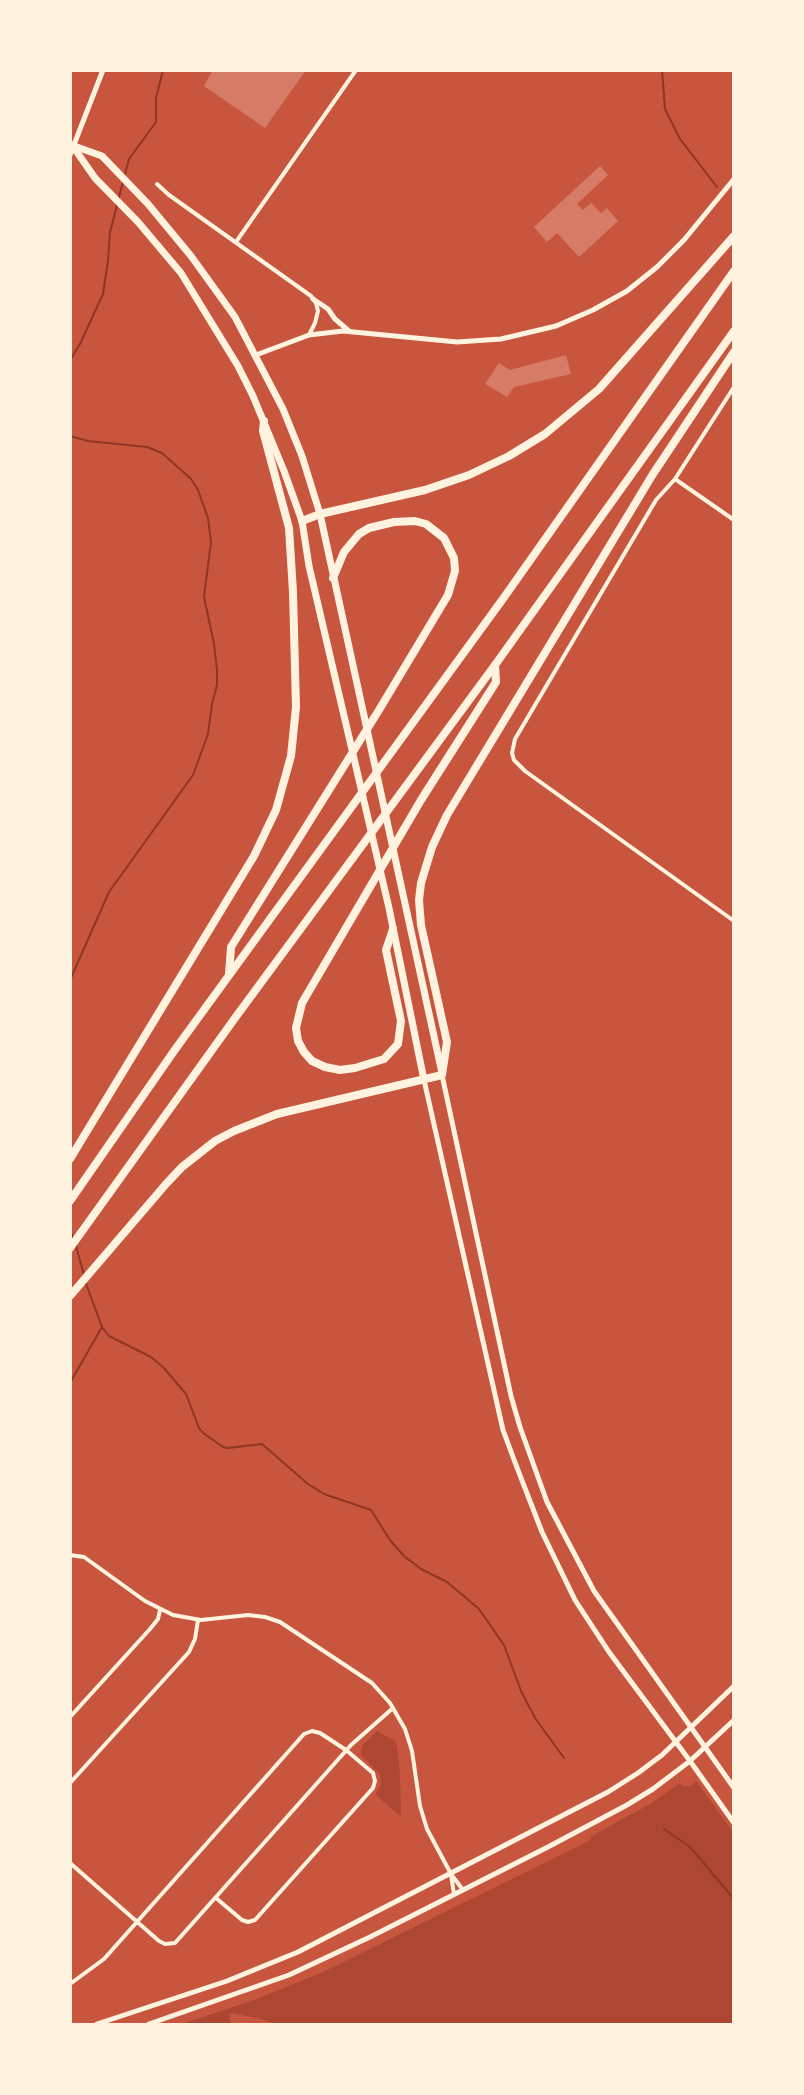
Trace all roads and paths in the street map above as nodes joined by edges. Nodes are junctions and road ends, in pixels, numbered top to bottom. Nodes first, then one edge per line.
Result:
1 (103, 70) edge
2 (356, 70) edge
3 (72, 145) edge
4 (70, 155) edge
5 (734, 179) edge
6 (157, 184) dead end
7 (734, 236) edge
8 (236, 242) junction
9 (734, 272) edge
10 (313, 299) junction
11 (349, 331) junction
12 (734, 331) edge
13 (309, 335) junction
14 (734, 352) edge
15 (256, 355) junction
16 (734, 387) edge
17 (264, 421) junction
18 (675, 479) junction
19 (320, 514) junction
20 (734, 520) edge
21 (302, 521) junction
22 (333, 578) junction
23 (495, 665) junction
24 (734, 921) edge
25 (393, 929) junction
26 (229, 975) junction
27 (442, 1075) junction
28 (424, 1080) junction
29 (70, 1159) edge
30 (70, 1201) edge
31 (70, 1248) edge
32 (70, 1296) edge
33 (70, 1556) edge
34 (160, 1610) junction
35 (198, 1620) junction
36 (734, 1686) edge
37 (393, 1707) junction
38 (70, 1718) edge
39 (734, 1720) edge
40 (692, 1727) junction
41 (676, 1742) junction
42 (705, 1747) junction
43 (346, 1750) junction
44 (690, 1761) junction
45 (70, 1783) edge
46 (734, 1788) edge
47 (734, 1823) edge
48 (70, 1863) edge
49 (451, 1874) junction
50 (463, 1890) junction
51 (454, 1894) junction
52 (216, 1898) junction
53 (137, 1922) junction
54 (70, 1984) edge
55 (97, 2025) edge
56 (149, 2025) edge

1 - 3 main road
2 - 8 street
3 - 4 main road
3 - 15 highway
3 - 17 highway
5 - 11 main road
6 - 8 street
7 - 19 highway
8 - 10 street
9 - 26 highway
10 - 11 main road
10 - 13 street
11 - 13 main road
12 - 23 highway
13 - 15 main road
14 - 27 highway
15 - 19 highway
16 - 18 street
17 - 21 highway
17 - 29 highway
18 - 20 street
18 - 24 street
19 - 21 highway
19 - 22 highway
21 - 25 highway
22 - 26 highway
22 - 27 highway
23 - 25 highway
23 - 31 highway
25 - 28 highway
26 - 30 highway
27 - 28 highway
27 - 40 main road
28 - 32 highway
28 - 41 main road
33 - 34 street
34 - 35 street
34 - 38 street
35 - 37 street
35 - 45 street
36 - 40 main road
37 - 43 street
37 - 49 street
39 - 42 main road
40 - 41 main road
40 - 42 main road
41 - 44 main road
41 - 49 main road
42 - 44 main road
42 - 46 main road
43 - 52 street
43 - 52 street
43 - 53 street
44 - 47 main road
44 - 50 main road
48 - 53 street
49 - 50 street
49 - 51 street
49 - 55 main road
50 - 51 main road
51 - 56 main road
52 - 53 street
53 - 54 street

